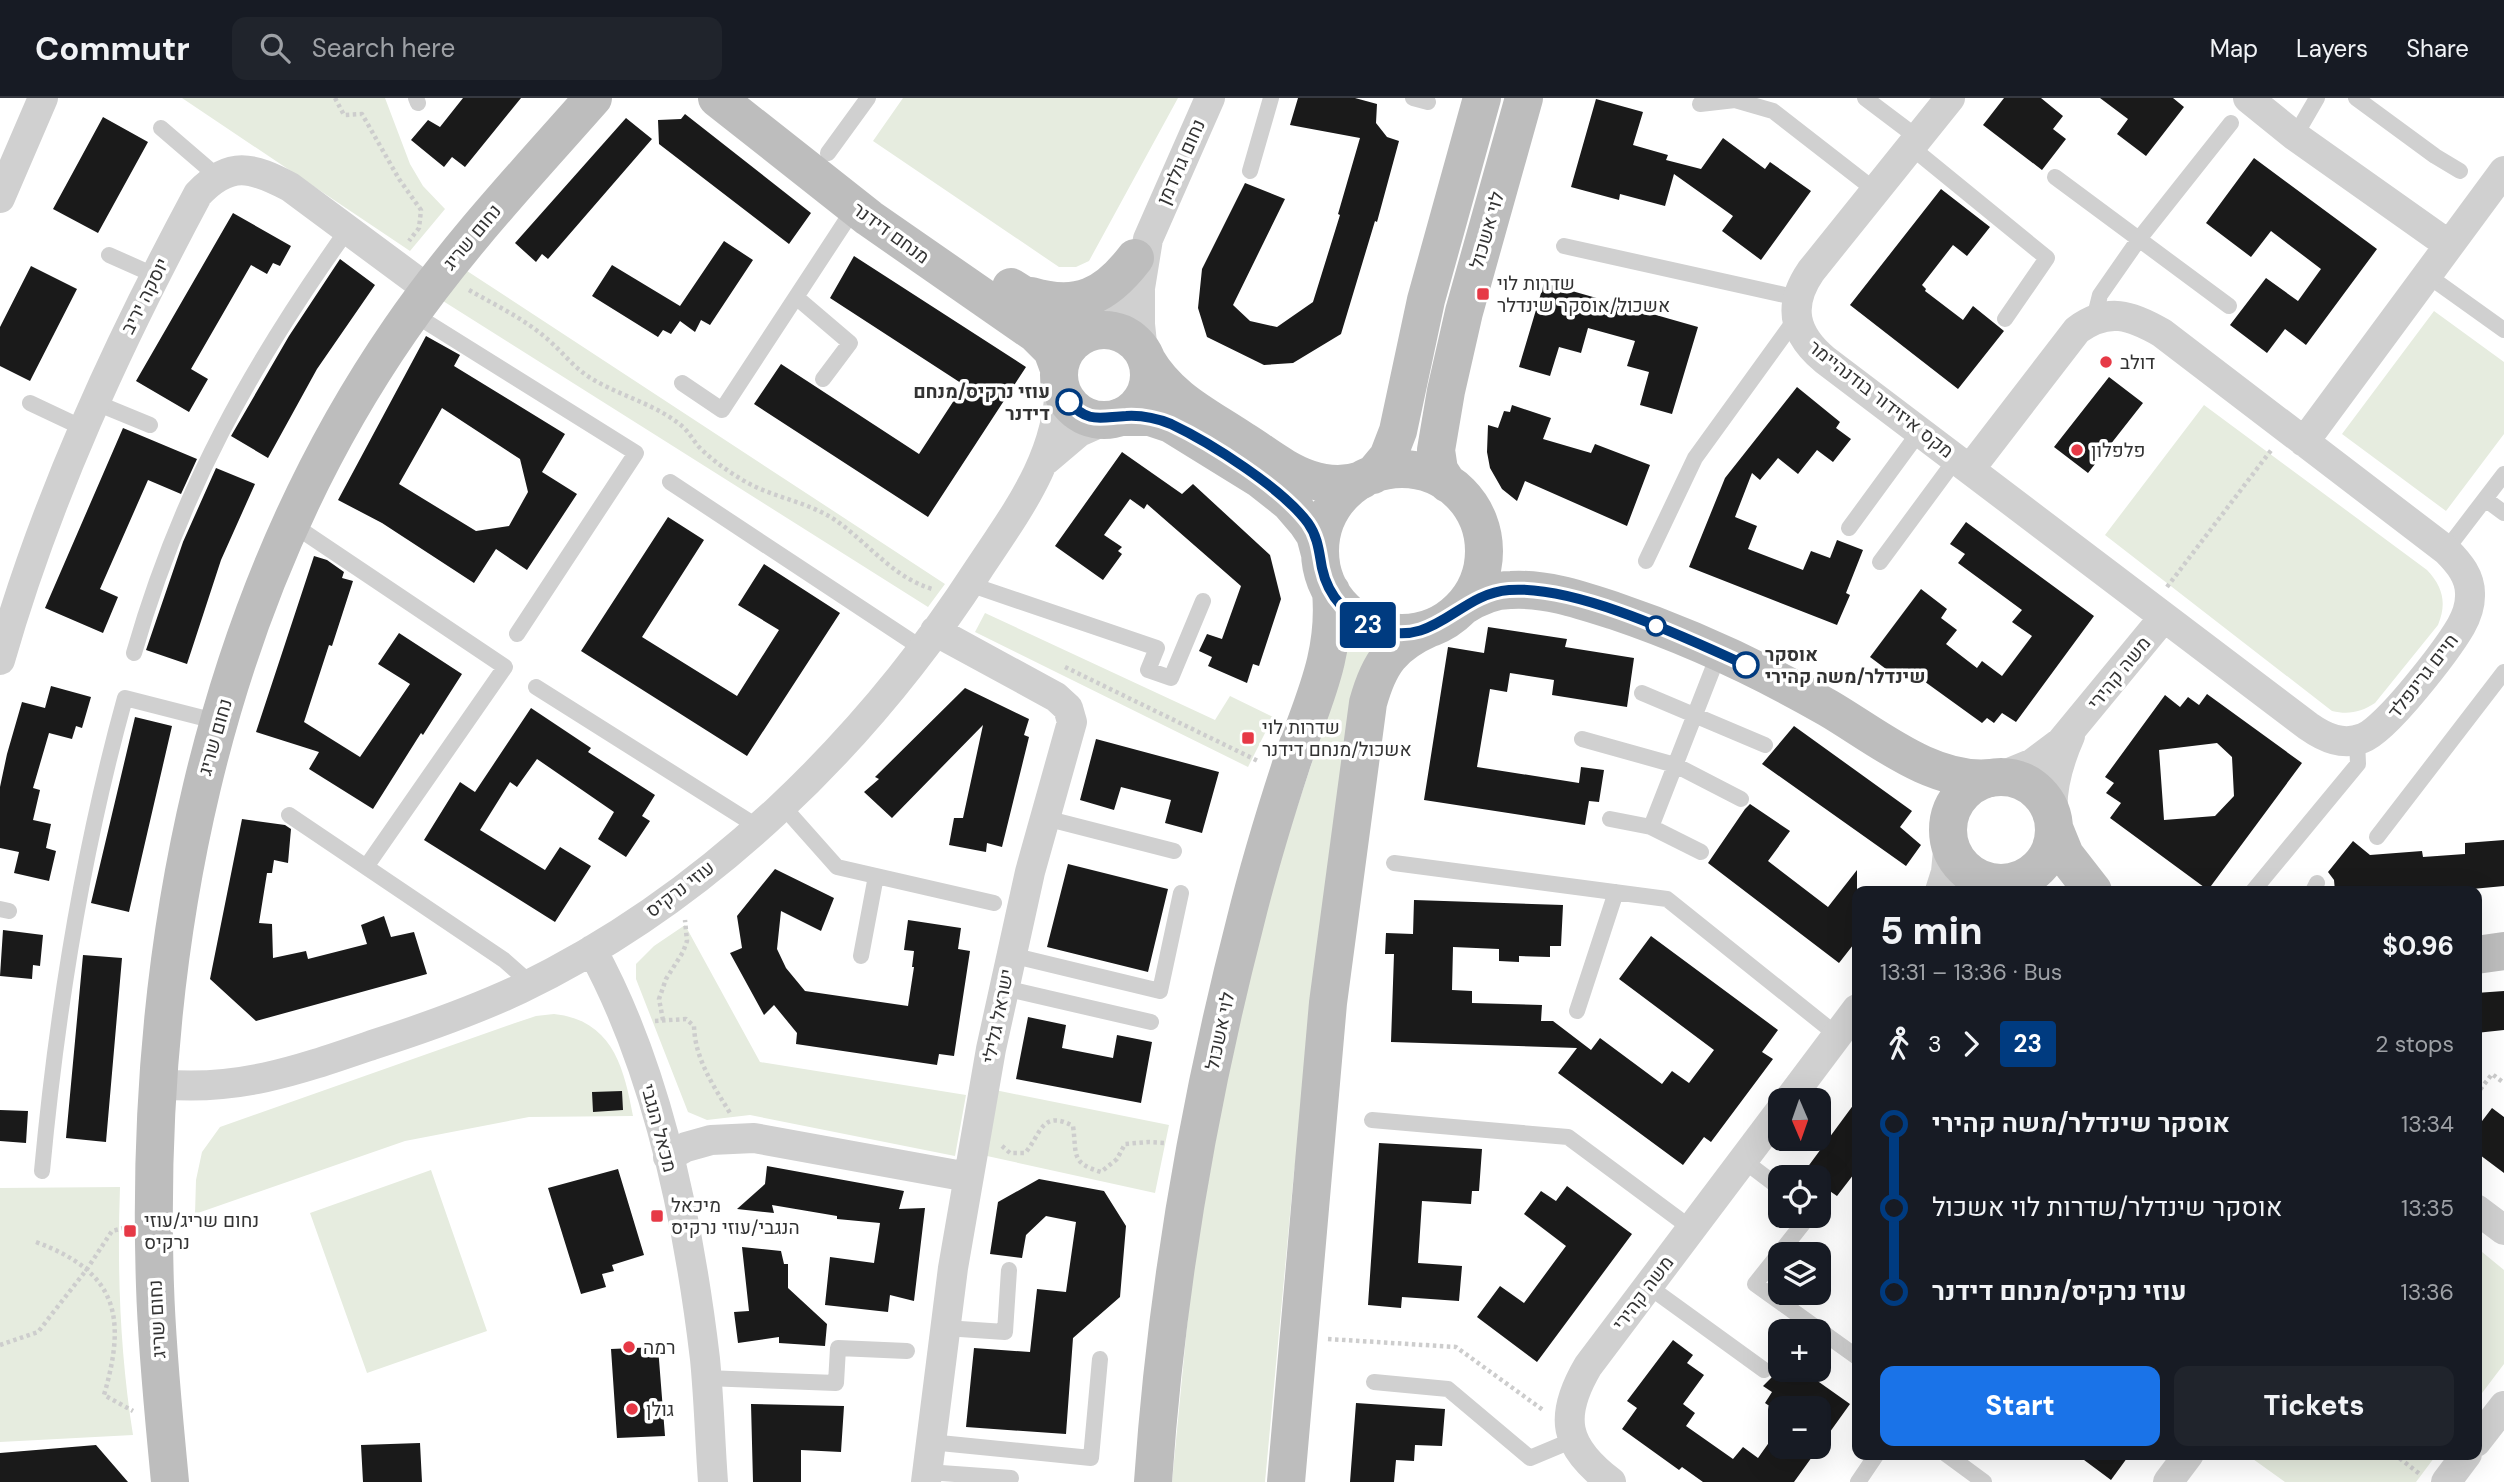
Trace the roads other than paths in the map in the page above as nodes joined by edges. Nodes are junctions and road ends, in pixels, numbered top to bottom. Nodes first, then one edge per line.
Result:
1 (43, 98) edge
2 (593, 98) edge
3 (717, 98) edge
4 (758, 98) edge
5 (868, 98) edge
6 (1210, 98) edge
7 (1271, 98) edge
8 (1482, 98) edge
9 (1524, 98) edge
10 (1865, 98) edge
11 (1950, 98) edge
12 (2248, 98) edge
13 (2317, 98) edge
14 (2356, 98) edge
15 (1736, 99) edge
16 (1700, 104) dead end
17 (2231, 123) dead end
18 (161, 128) dead end
19 (2295, 136) junction
20 (1915, 142) junction
21 (828, 153) junction
22 (1251, 171) dead end
23 (2460, 171) dead end
24 (2504, 172) edge
25 (218, 177) junction
26 (2055, 177) dead end
27 (1876, 191) junction
28 (0, 198) edge
29 (855, 207) junction
30 (348, 229) junction
31 (2139, 239) junction
32 (1143, 242) junction
33 (2449, 245) junction
34 (1564, 246) dead end
35 (109, 256) dead end
36 (154, 275) junction
37 (2427, 275) junction
38 (1011, 287) junction
39 (428, 292) junction
40 (796, 297) junction
41 (2229, 306) dead end
42 (1797, 307) junction
43 (2005, 319) dead end
44 (2094, 319) junction
45 (1099, 330) junction
46 (2504, 330) edge
47 (1145, 356) junction
48 (1060, 376) junction
49 (823, 379) dead end
50 (682, 383) dead end
51 (30, 403) dead end
52 (89, 415) junction
53 (1113, 418) junction
54 (150, 425) dead end
55 (1920, 432) junction
56 (2296, 435) junction
57 (1045, 460) junction
58 (1963, 464) junction
59 (2504, 474) edge
60 (1368, 478) junction
61 (670, 482) dead end
62 (1448, 484) junction
63 (2485, 499) junction
64 (2504, 513) edge
65 (292, 524) junction
66 (1849, 528) dead end
67 (1482, 535) junction
68 (2446, 550) junction
69 (1320, 554) junction
70 (1646, 561) dead end
71 (1880, 562) dead end
72 (964, 591) junction
73 (1331, 591) junction
74 (1559, 594) junction
75 (1203, 601) dead end
76 (1462, 607) junction
77 (2158, 612) junction
78 (1430, 628) junction
79 (517, 634) dead end
80 (929, 640) junction
81 (134, 653) dead end
82 (1719, 653) junction
83 (0, 660) edge
84 (2504, 672) edge
85 (536, 687) dead end
86 (1642, 693) dead end
87 (1695, 715) junction
88 (219, 722) junction
89 (2073, 730) junction
90 (1582, 739) dead end
91 (2357, 740) junction
92 (1765, 745) dead end
93 (1909, 757) junction
94 (1675, 765) junction
95 (1995, 778) junction
96 (1741, 799) dead end
97 (781, 804) junction
98 (289, 815) dead end
99 (1045, 818) junction
100 (1610, 819) dead end
101 (2053, 823) junction
102 (758, 827) junction
103 (1651, 827) junction
104 (1948, 836) junction
105 (2377, 837) dead end
106 (1174, 851) dead end
107 (1701, 852) dead end
108 (1394, 863) dead end
109 (366, 867) junction
110 (876, 876) junction
111 (2010, 881) junction
112 (1942, 886) edge
113 (1979, 886) edge
114 (2053, 886) edge
115 (2089, 886) edge
116 (2257, 886) edge
117 (1616, 892) junction
118 (1181, 893) dead end
119 (994, 903) dead end
120 (592, 950) junction
121 (2504, 951) edge
122 (2482, 954) edge
123 (1011, 955) junction
124 (861, 956) dead end
125 (530, 983) junction
126 (1004, 988) junction
127 (1577, 1011) dead end
128 (1151, 1022) dead end
129 (1847, 1042) edge
130 (159, 1084) junction
131 (1801, 1088) edge
132 (1372, 1120) dead end
133 (1768, 1127) edge
134 (668, 1157) junction
135 (1743, 1160) junction
136 (43, 1171) dead end
137 (968, 1177) junction
138 (1768, 1179) edge
139 (2482, 1214) edge
140 (1692, 1228) junction
141 (1799, 1228) edge
142 (2504, 1230) edge
143 (1009, 1270) dead end
144 (1648, 1286) junction
145 (945, 1328) junction
146 (908, 1351) dead end
147 (1852, 1353) edge
148 (1100, 1359) dead end
149 (1763, 1370) dead end
150 (706, 1378) junction
151 (1374, 1382) dead end
152 (2504, 1406) edge
153 (2482, 1434) edge
154 (1571, 1435) junction
155 (930, 1442) junction
156 (1873, 1460) edge
157 (1954, 1460) edge
158 (2184, 1460) edge
159 (2462, 1460) edge
160 (927, 1477) edge
161 (1012, 1478) dead end
162 (170, 1482) edge
163 (713, 1482) edge
164 (1153, 1482) edge
165 (1286, 1482) edge
166 (1611, 1482) edge
167 (1858, 1482) edge
168 (1984, 1482) edge
169 (2168, 1482) edge
170 (2446, 1482) edge

1 - 28 street
2 - 39 street, נחום שריג
3 - 29 street, מנחם דידנר
4 - 21 street, מנחם דידנר
5 - 21 lane
6 - 32 street, נחום גולדמן
7 - 22 lane
8 - 60 street, לוי אשכול
9 - 62 street, לוי אשכול
10 - 20 lane
11 - 20 street
12 - 19 street
13 - 19 lane
14 - 23 lane
15 - 16 lane
15 - 27 lane
17 - 31 lane
18 - 25 lane
19 - 33 street
20 - 27 street
20 - 43 lane
21 - 38 street, מנחם דידנר
24 - 33 street
25 - 30 street
25 - 36 street, יוסקה יריב
26 - 31 lane
27 - 42 street
29 - 40 lane
29 - 48 street, מנחם דידנר
30 - 39 street
30 - 81 lane
31 - 41 lane
31 - 44 lane
32 - 38 street
32 - 45 street, נחום גולדמן
32 - 47 street, נחום גולדמן
33 - 37 street
34 - 42 lane
35 - 36 lane
36 - 52 street, יוסקה יריב
37 - 46 lane
37 - 56 street
38 - 45 street, מנחם דידנר
39 - 65 street, נחום שריג
39 - 79 lane
40 - 49 lane
40 - 50 lane
42 - 55 street, מקס איזידור בודנהיימר
42 - 70 lane
44 - 56 street
44 - 58 street, מקס איזידור בודנהיימר
45 - 47 street
45 - 48 street
47 - 53 street
47 - 60 street
48 - 53 street
48 - 57 street, עוזי נרקיס
51 - 52 lane
52 - 54 lane
52 - 83 street, יוסקה יריב
53 - 57 street, עוזי נרקיס
53 - 69 street
55 - 58 street, מקס איזידור בודנהיימר
55 - 66 lane
56 - 68 street, חיים גרינפלד
57 - 72 street, עוזי נרקיס
58 - 71 lane
58 - 77 street
59 - 63 lane
60 - 62 street
60 - 69 street
61 - 80 lane
62 - 67 street
63 - 64 lane
63 - 68 lane
65 - 88 street, נחום שריג
65 - 109 lane
67 - 74 street
67 - 76 street
68 - 91 street, חיים גרינפלד
69 - 73 street
72 - 75 lane
72 - 80 street, עוזי נרקיס
73 - 78 street
73 - 164 street, לוי אשכול
74 - 76 street
74 - 82 street
76 - 78 street
77 - 89 street, משה קהירי
77 - 91 street
78 - 165 street
80 - 97 street, עוזי נרקיס
80 - 99 street, ישראל גלילי
82 - 87 lane
82 - 93 street
84 - 105 lane
85 - 102 lane
86 - 87 lane
87 - 92 lane
87 - 94 lane
88 - 130 street, נחום שריג
88 - 136 lane
89 - 95 street, משה קהירי
89 - 101 street, משה קהירי
90 - 94 lane
91 - 116 lane
93 - 95 street
93 - 104 street
94 - 96 lane
94 - 103 lane
95 - 101 street
95 - 104 street
97 - 102 street, עוזי נרקיס
97 - 110 lane
98 - 109 lane
99 - 106 lane
99 - 123 street, ישראל גלילי
100 - 103 lane
101 - 111 street
101 - 115 street
102 - 120 street, עוזי נרקיס
103 - 107 lane
104 - 111 street
104 - 112 street
108 - 117 lane
109 - 125 lane
110 - 119 lane
110 - 124 lane
111 - 113 street
111 - 114 street
117 - 127 lane
117 - 129 lane
118 - 123 lane
120 - 125 street, עוזי נרקיס
120 - 134 street, מכאל הנגבי
121 - 122 street
123 - 126 street, ישראל גלילי
125 - 130 street, עוזי נרקיס
126 - 128 lane
126 - 137 street, ישראל גלילי
129 - 131 street
130 - 162 street, נחום שריג
132 - 140 lane
133 - 135 street, משה קהירי
134 - 137 street
134 - 150 street, מכאל הנגבי
135 - 138 lane
135 - 140 street, משה קהירי
137 - 145 street, ישראל גלילי
139 - 142 street
140 - 144 street, משה קהירי
141 - 147 lane
143 - 145 lane
144 - 149 lane
144 - 154 street, משה קהירי
145 - 155 street, ישראל גלילי
146 - 150 lane
148 - 155 lane
150 - 163 street, מכאל הנגבי
151 - 154 lane
152 - 153 street
154 - 166 street
155 - 160 street, ישראל גלילי
156 - 167 lane
157 - 168 lane
158 - 169 street
159 - 170 street
160 - 161 lane

